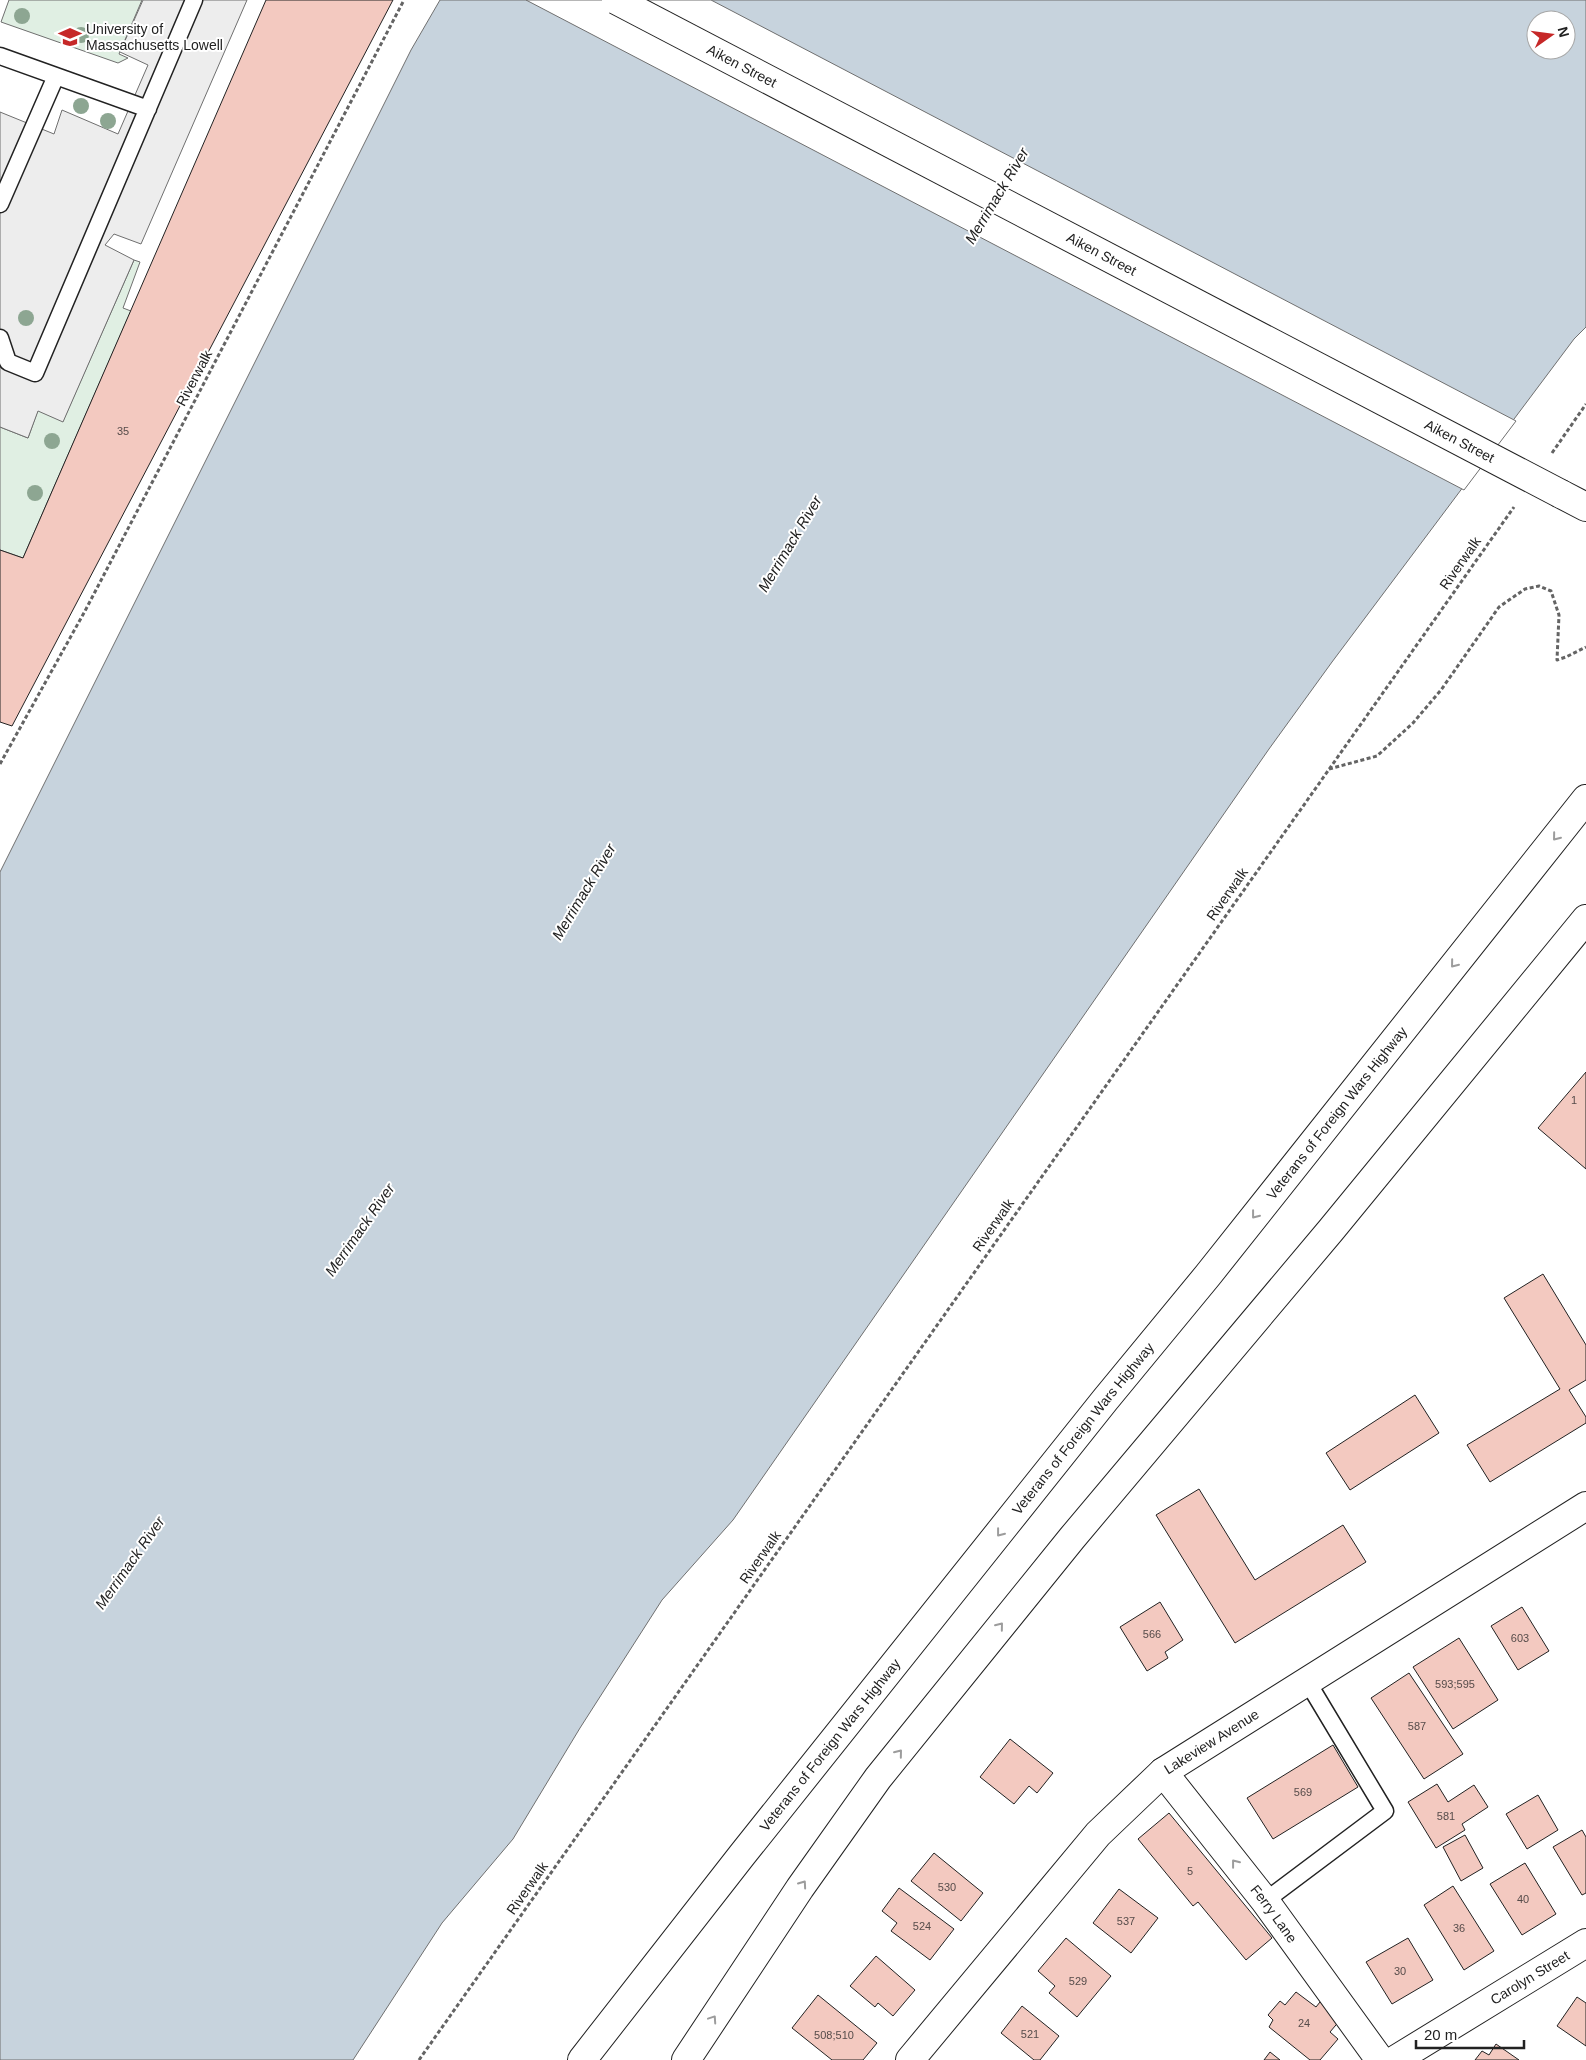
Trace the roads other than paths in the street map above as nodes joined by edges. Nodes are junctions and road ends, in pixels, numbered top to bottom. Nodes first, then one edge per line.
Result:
1 (194, 0) edge
2 (616, 0) edge
3 (0, 56) edge
4 (56, 76) junction
5 (148, 109) junction
6 (0, 204) edge
7 (0, 338) edge
8 (1586, 507) edge
9 (1586, 799) edge
10 (1586, 919) edge
11 (1586, 1506) edge
12 (1307, 1681) junction
13 (1163, 1772) junction
14 (1265, 1901) junction
15 (1586, 1943) edge
16 (582, 2060) edge
17 (686, 2060) edge
18 (910, 2060) edge
19 (1380, 2060) edge
20 (1395, 2060) edge

1 - 5 lane
2 - 8 main road, Aiken Street, bridge
3 - 4 lane
4 - 5 lane
4 - 6 lane
5 - 7 lane
9 -> 16 main road, Veterans of Foreign Wars Highway
17 -> 10 main road
11 - 12 main road, Lakeview Avenue
12 - 13 main road, Lakeview Avenue
12 - 14 lane
14 -> 13 main road, Ferry Lane
13 - 18 main road, Lakeview Avenue
14 - 19 main road, Ferry Lane
15 - 20 main road, Carolyn Street

